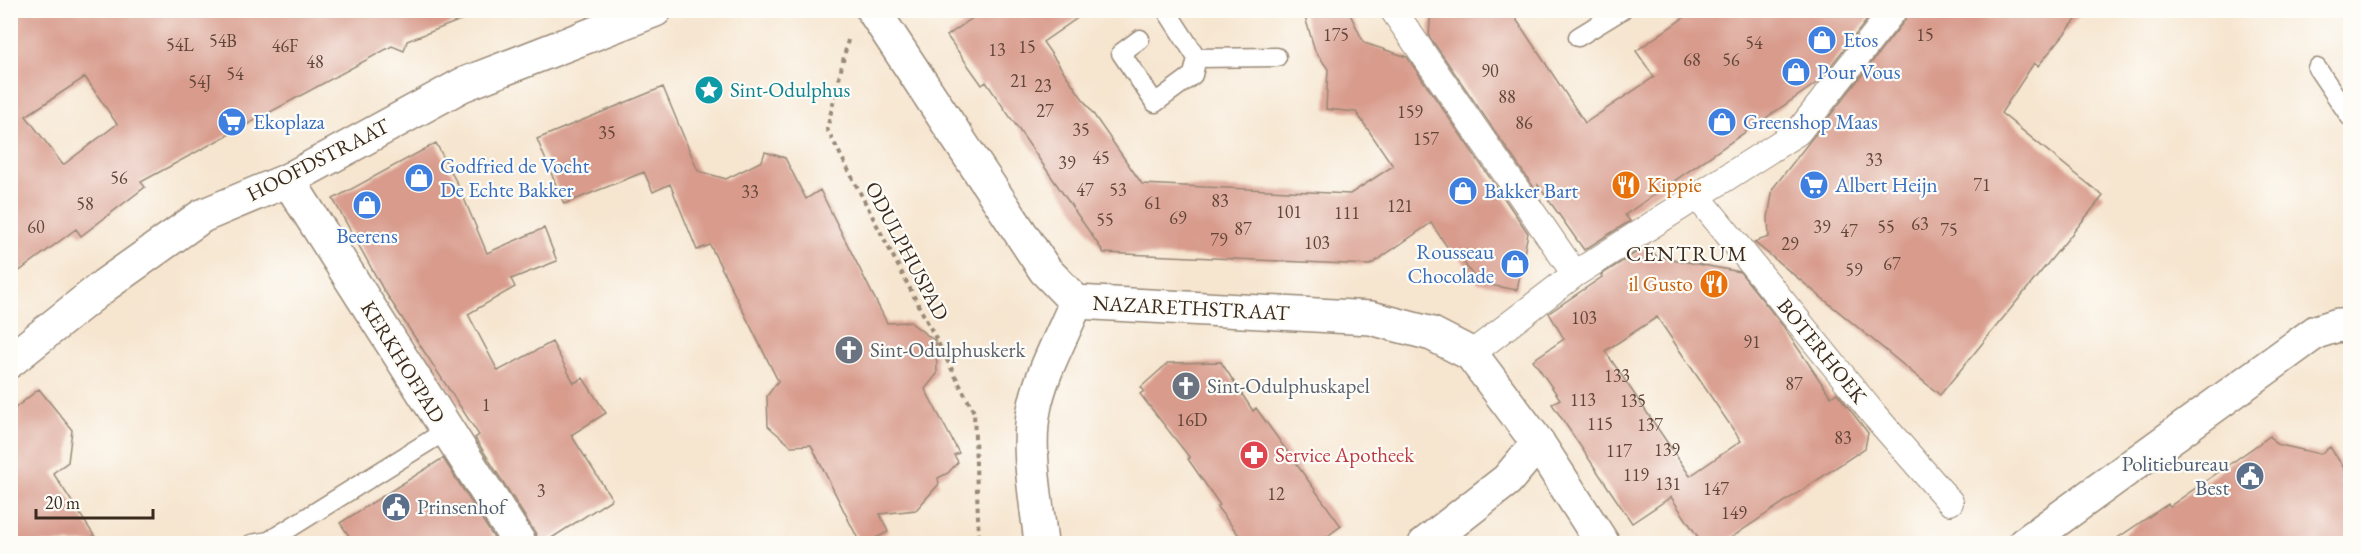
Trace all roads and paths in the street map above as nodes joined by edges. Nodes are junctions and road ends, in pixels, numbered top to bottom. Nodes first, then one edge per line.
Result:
1 (655, 10) edge
2 (1166, 10) edge
3 (1393, 10) edge
4 (1622, 10) edge
5 (1894, 10) edge
6 (863, 20) edge
7 (1578, 37) dead end
8 (1140, 39) dead end
9 (1197, 57) junction
10 (1277, 57) dead end
11 (2317, 68) dead end
12 (2350, 117) edge
13 (288, 180) junction
14 (1697, 196) junction
15 (1575, 274) junction
16 (1076, 302) junction
17 (2346, 320) edge
18 (1471, 354) junction
19 (10, 361) edge
20 (447, 430) junction
21 (1538, 443) junction
22 (1950, 502) dead end
23 (251, 543) edge
24 (520, 543) edge
25 (980, 543) edge
26 (1041, 543) edge
27 (1425, 543) edge
28 (1603, 543) edge
29 (2024, 543) edge

1 - 13 street, HOOFDSTRAAT
2 - 9 lane
3 - 15 street
4 - 7 lane
5 - 14 street
6 - 16 street, NAZARETHSTRAAT
6 - 25 path, ODULPHUSPAD
8 - 9 lane
9 - 10 lane
11 - 12 lane
13 - 19 street, HOOFDSTRAAT
13 - 20 street, KERKHOFPAD
14 - 15 street
14 - 22 street, BOTERHOEK
15 - 18 street
16 - 18 street, NAZARETHSTRAAT
16 - 26 street
17 - 29 street
18 - 21 street, NAZARETHSTRAAT
20 - 23 lane
20 - 24 street, KERKHOFPAD
21 - 27 street
21 - 28 street, NAZARETHSTRAAT

